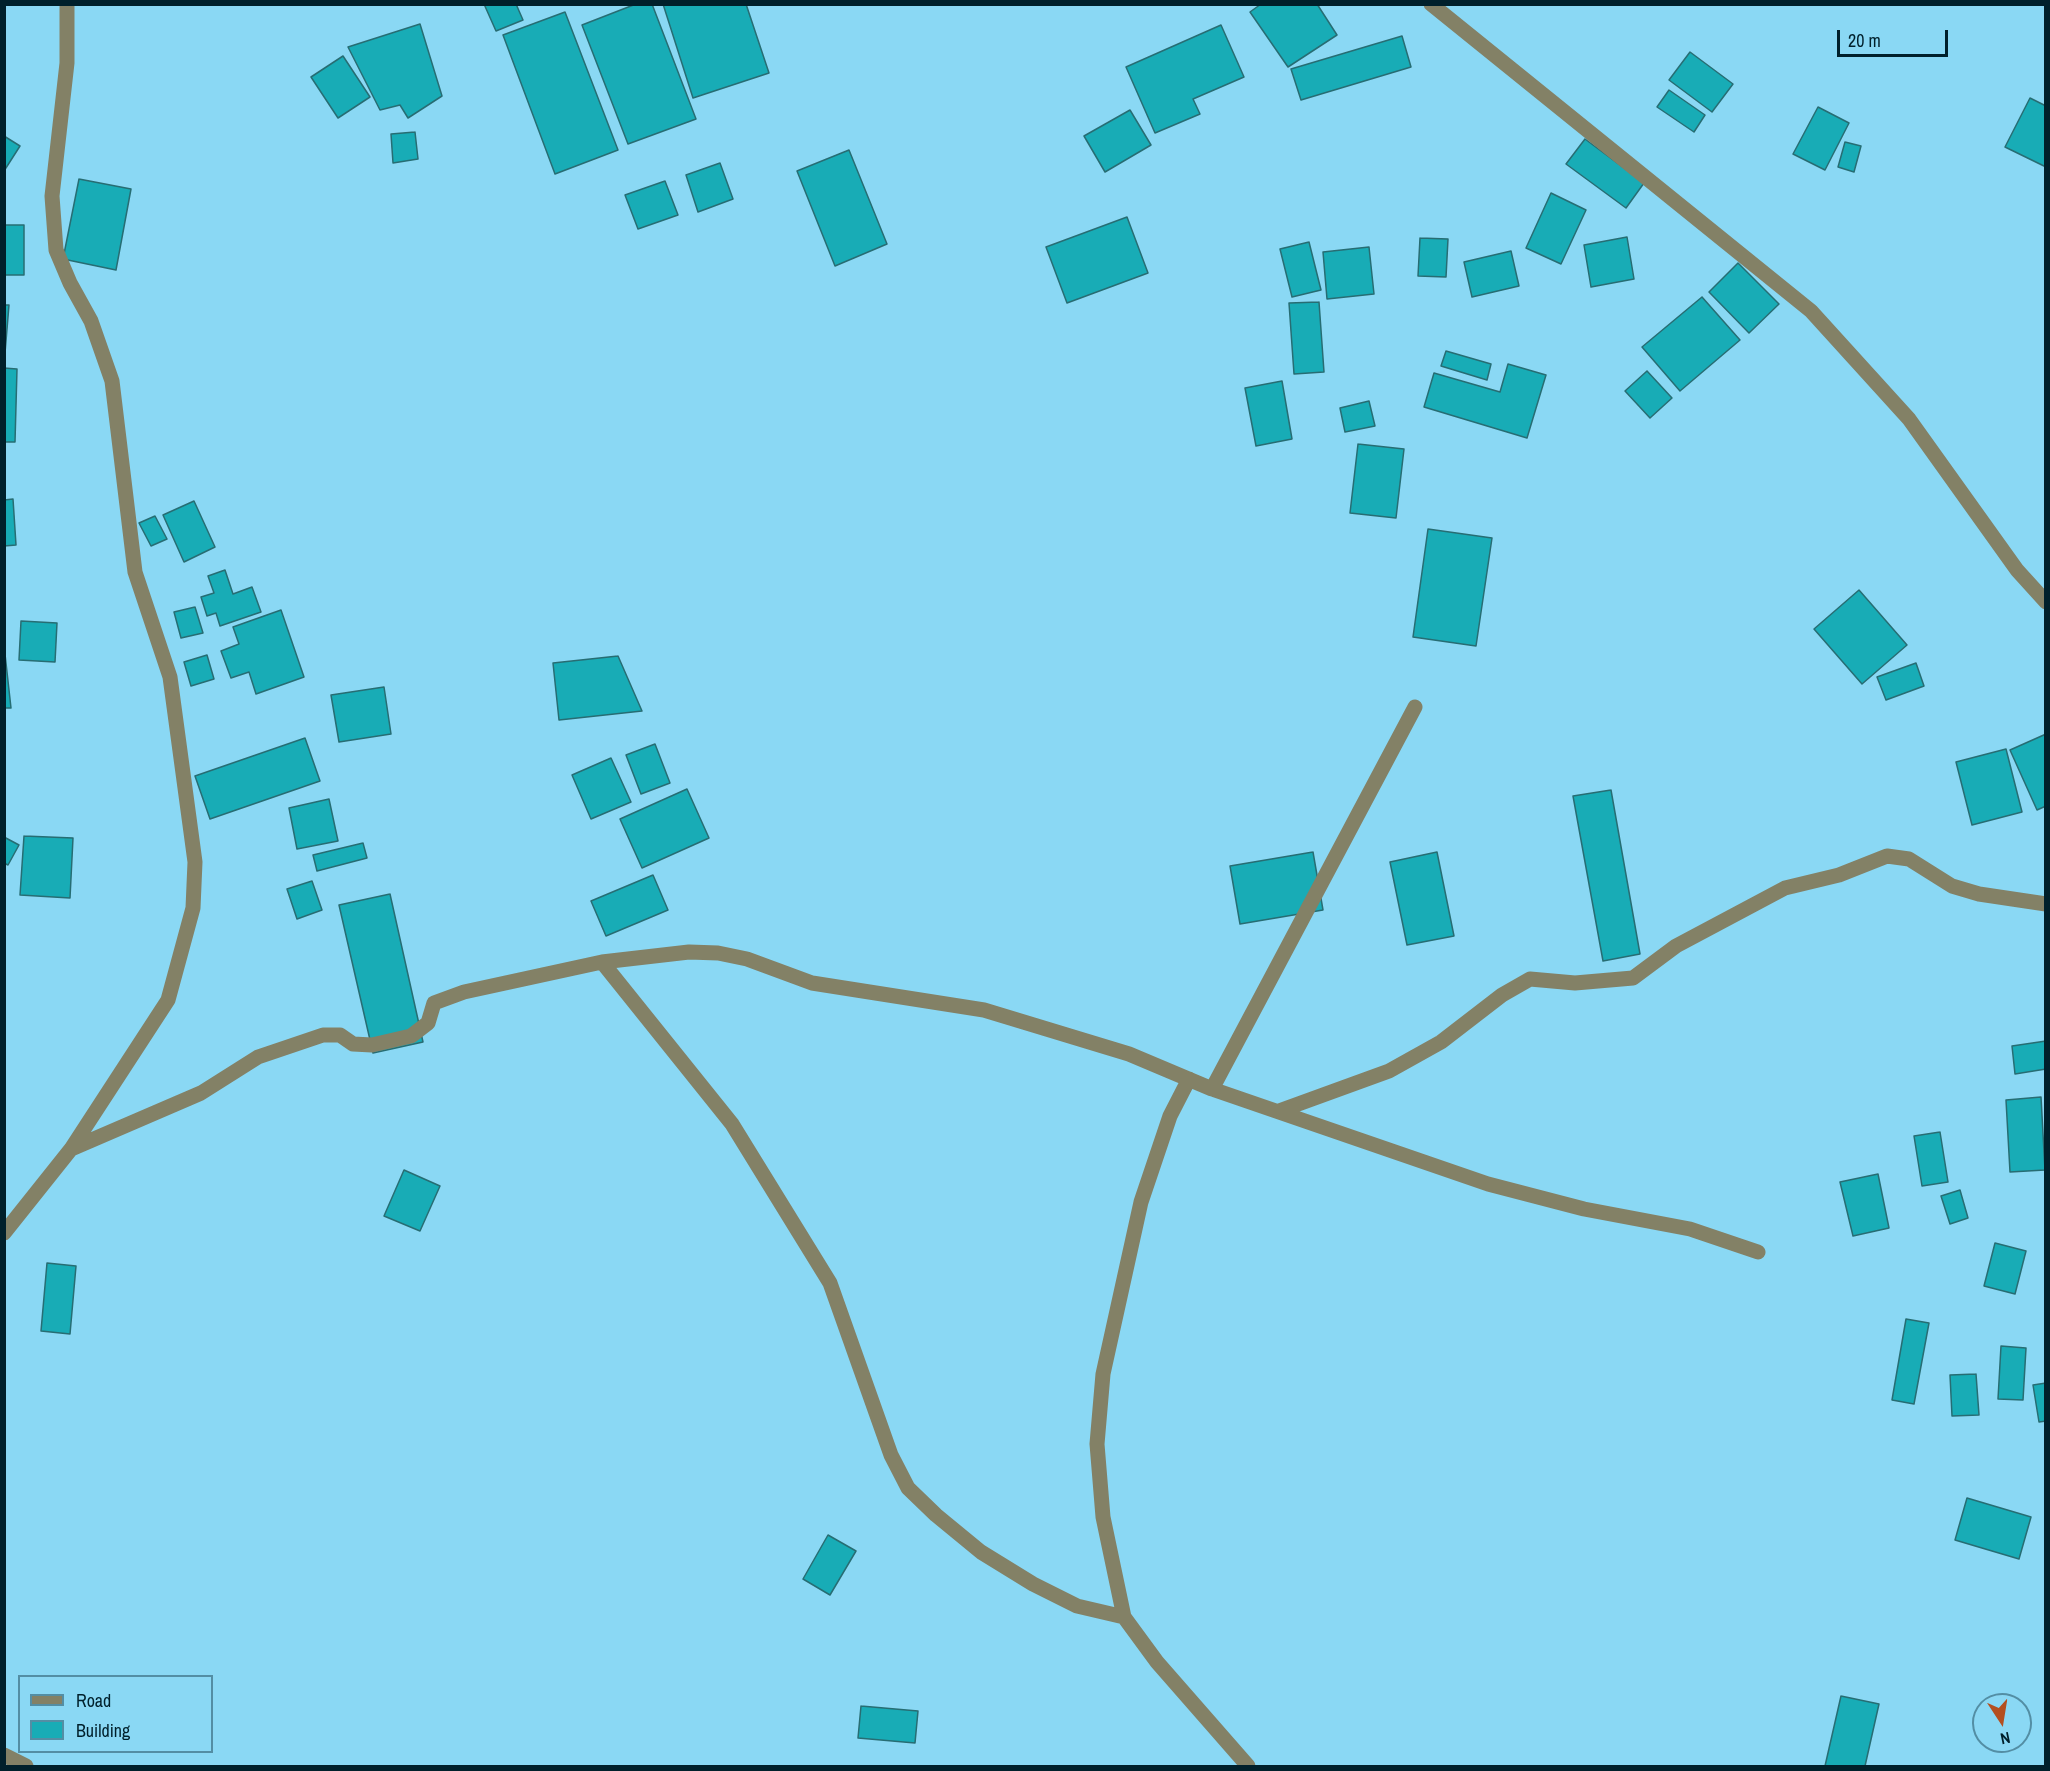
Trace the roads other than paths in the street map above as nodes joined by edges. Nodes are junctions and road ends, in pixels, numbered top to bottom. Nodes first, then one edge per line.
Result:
1 (67, 4) edge
2 (1431, 4) edge
3 (2046, 602) edge
4 (1415, 707) dead end
5 (2046, 904) edge
6 (602, 962) junction
7 (1189, 1079) junction
8 (1212, 1089) junction
9 (1280, 1111) junction
10 (71, 1149) junction
11 (4, 1233) edge
12 (1758, 1252) dead end
13 (1124, 1617) junction
14 (4, 1755) edge
15 (26, 1767) edge
16 (1248, 1767) edge

1 - 10 street
2 - 3 street
4 - 8 street
5 - 9 street
6 - 7 street
6 - 10 street
6 - 13 street
7 - 8 street
7 - 13 street
8 - 9 street
9 - 12 street
10 - 11 street
13 - 16 street
14 - 15 street

